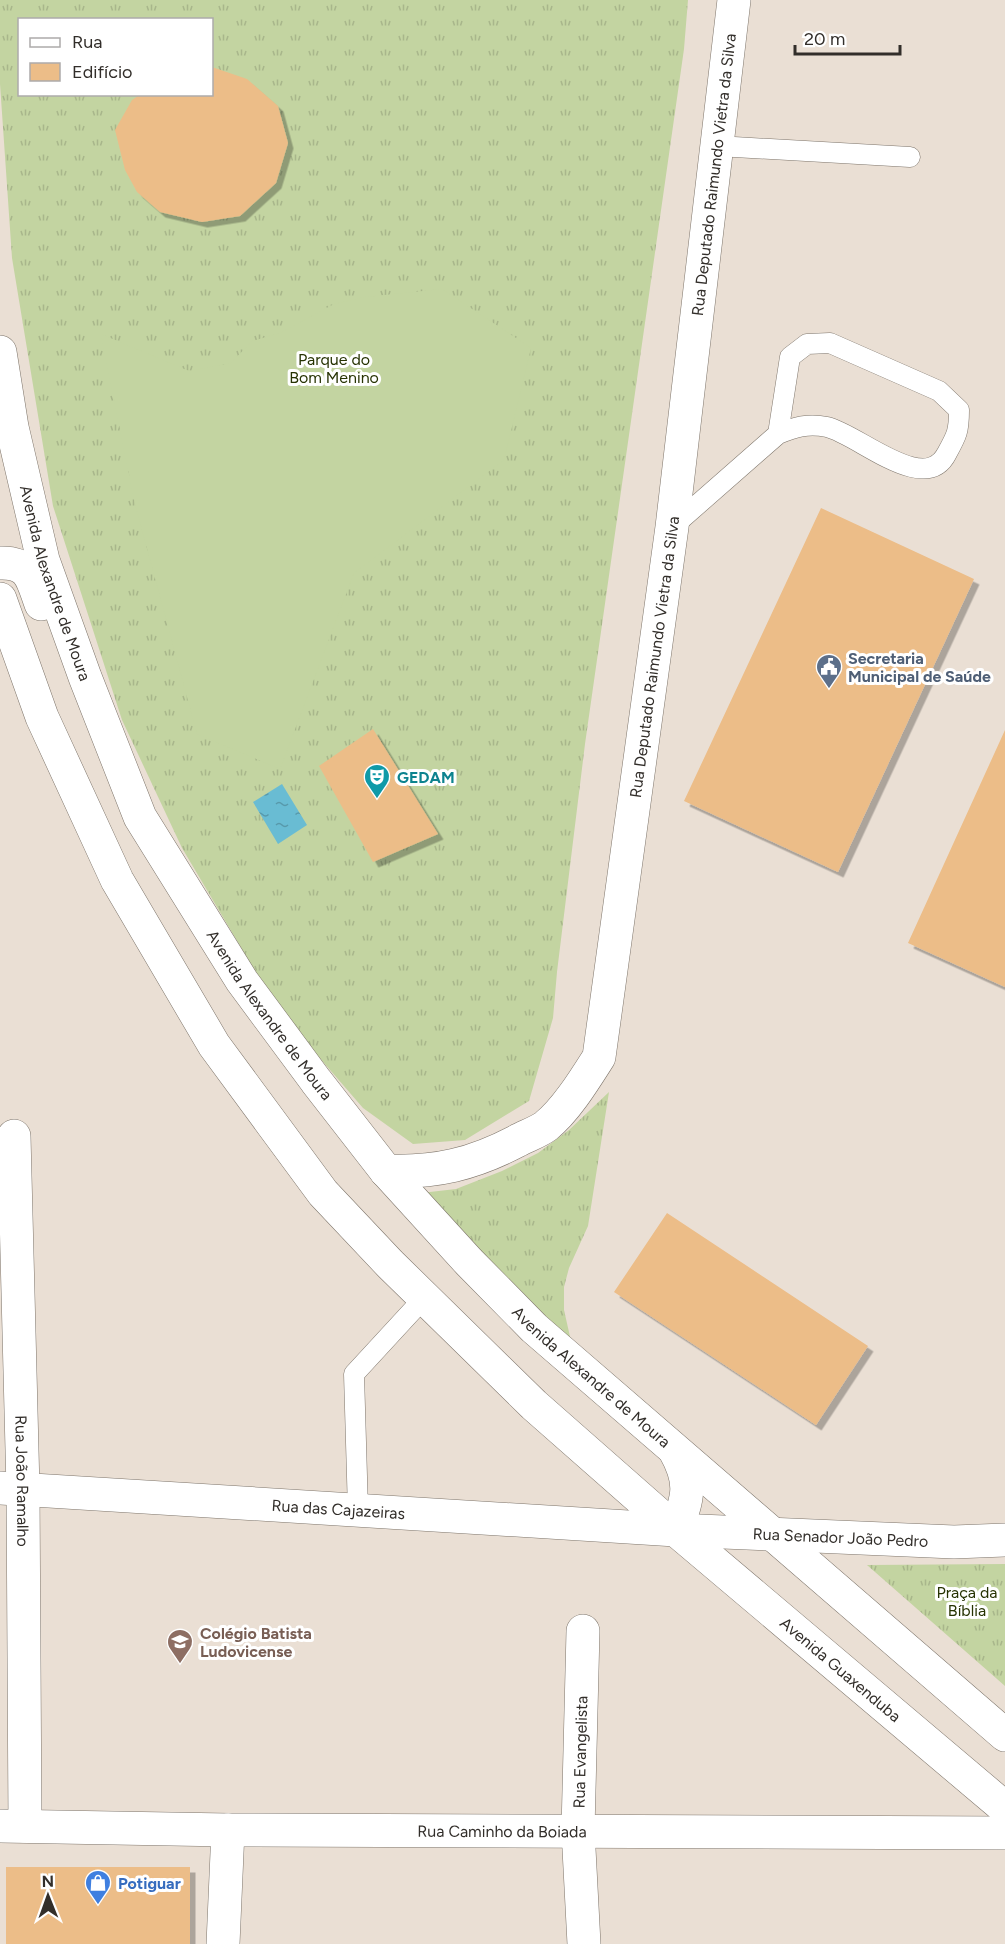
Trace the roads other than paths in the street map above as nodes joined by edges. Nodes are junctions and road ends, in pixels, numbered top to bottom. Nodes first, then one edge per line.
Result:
1 (734, 0) edge
2 (717, 146) junction
3 (910, 157) dead end
4 (0, 352) edge
5 (6, 429) edge
6 (778, 434) junction
7 (672, 526) junction
8 (0, 563) edge
9 (0, 599) edge
10 (141, 817) junction
11 (14, 1136) dead end
12 (386, 1171) junction
13 (424, 1299) junction
14 (675, 1451) junction
15 (11, 1489) edge
16 (358, 1511) junction
17 (676, 1530) junction
18 (772, 1535) junction
19 (1005, 1540) edge
20 (583, 1631) dead end
21 (1005, 1735) edge
22 (1005, 1808) edge
23 (13, 1826) edge
24 (228, 1830) junction
25 (578, 1830) junction
26 (1005, 1833) edge
27 (223, 1944) edge
28 (584, 1944) edge

1 - 2 main road, Rua Deputado Raimundo Vietra da Silva
2 - 3 lane
2 - 7 main road, Rua Deputado Raimundo Vietra da Silva
4 - 5 main road, Avenida Alexandre de Moura
5 - 10 main road, Avenida Alexandre de Moura
6 - 6 lane
6 - 7 lane
7 - 12 main road, Rua Deputado Raimundo Vietra da Silva
8 - 10 main road
9 - 13 main road
10 - 12 main road, Avenida Alexandre de Moura
11 - 15 main road, Rua João Ramalho
12 - 14 main road, Avenida Alexandre de Moura
13 - 16 lane
13 - 17 main road
14 - 17 main road
14 - 18 main road, Avenida Alexandre de Moura
15 - 16 main road, Rua das Cajazeiras
15 - 23 main road, Rua João Ramalho
16 - 17 main road, Rua das Cajazeiras
17 - 18 main road, Rua Senador João Pedro
17 - 22 main road, Avenida Guaxenduba
18 - 19 main road, Rua Senador João Pedro
18 - 21 main road
20 - 25 main road, Rua Evangelista
23 - 24 main road, Rua Caminho da Boiada
24 - 25 main road, Rua Caminho da Boiada
24 - 27 main road
25 - 26 main road, Rua Caminho da Boiada
25 - 28 main road, Rua Evangelista

